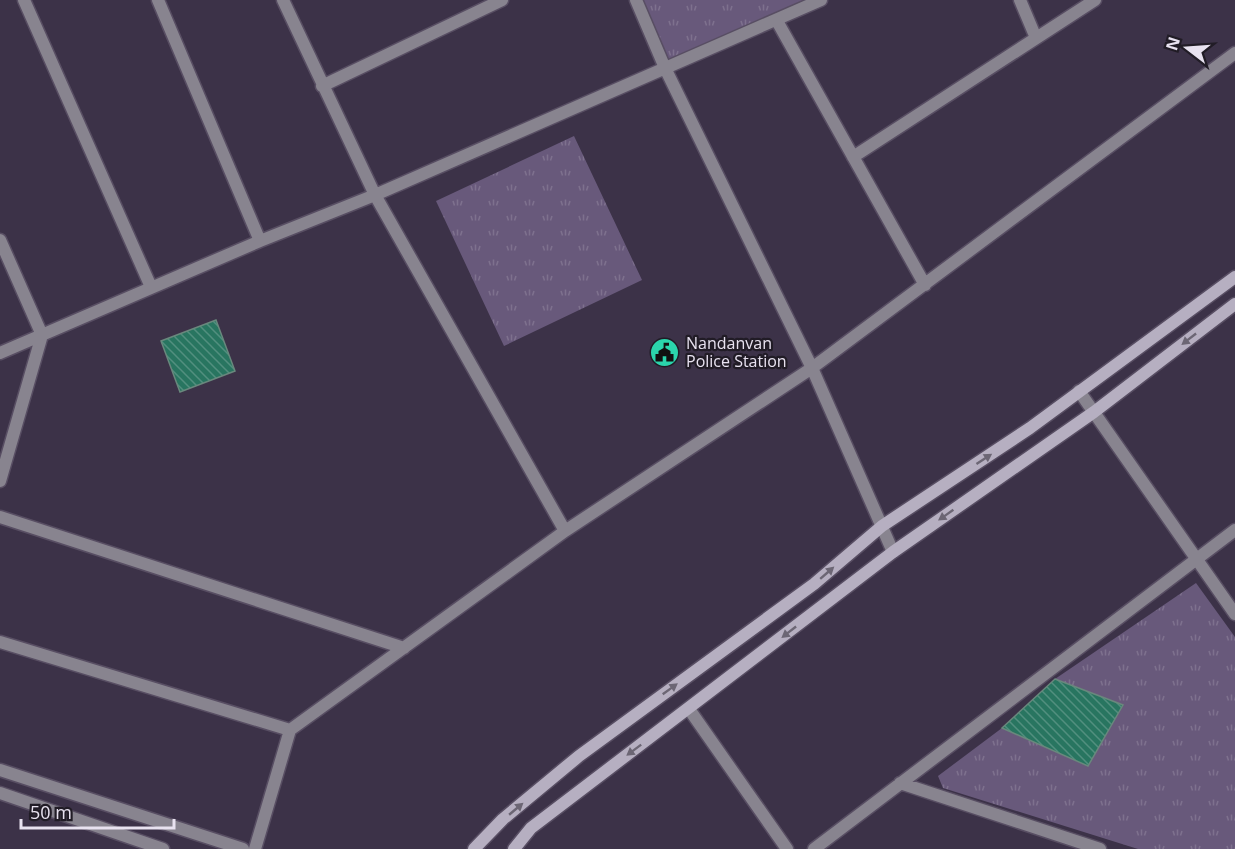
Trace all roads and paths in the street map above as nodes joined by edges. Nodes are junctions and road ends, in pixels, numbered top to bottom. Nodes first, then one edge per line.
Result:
1 (24, 0) edge
2 (158, 0) edge
3 (283, 0) edge
4 (502, 0) edge
5 (636, 0) edge
6 (821, 0) edge
7 (1020, 0) edge
8 (1095, 0) edge
9 (777, 21) junction
10 (1036, 38) junction
11 (1235, 53) edge
12 (665, 68) junction
13 (322, 86) junction
14 (853, 157) junction
15 (375, 195) junction
16 (0, 240) edge
17 (260, 241) junction
18 (1235, 277) edge
19 (925, 285) junction
20 (151, 287) junction
21 (1235, 304) edge
22 (42, 335) junction
23 (0, 352) edge
24 (812, 368) junction
25 (1079, 391) junction
26 (1094, 412) junction
27 (0, 481) edge
28 (0, 517) edge
29 (882, 525) junction
30 (1235, 530) edge
31 (565, 531) junction
32 (893, 552) junction
33 (1196, 559) junction
34 (1235, 614) edge
35 (0, 642) edge
36 (404, 648) junction
37 (689, 709) junction
38 (290, 730) junction
39 (0, 770) edge
40 (900, 783) junction
41 (0, 793) edge
42 (163, 849) edge
43 (243, 849) edge
44 (255, 849) edge
45 (474, 849) edge
46 (514, 849) edge
47 (787, 849) edge
48 (814, 849) edge
49 (1100, 849) edge

1 - 20 street
2 - 17 street
3 - 13 street
4 - 13 street
5 - 12 street
6 - 9 street
7 - 10 street
8 - 10 street
9 - 12 street
9 - 14 street
10 - 14 street
11 - 19 street
12 - 15 street
12 - 24 street
13 - 15 street
14 - 19 street
15 - 17 street
15 - 31 street
16 - 22 street
17 - 20 street
18 - 25 street
19 - 24 street
20 - 22 street
21 -> 26 street
22 - 23 street
22 - 27 street
24 - 29 street
24 - 31 street
25 - 26 street
29 -> 25 street
26 -> 32 street
26 - 33 street
28 - 36 street
29 - 32 street
45 -> 29 street
30 - 33 street
31 - 36 street
32 -> 37 street
33 - 34 street
33 - 40 street
35 - 38 street
36 - 38 street
37 -> 46 street
37 - 47 street
38 - 44 street
39 - 43 street
40 - 48 street
40 - 49 street
41 - 42 street

